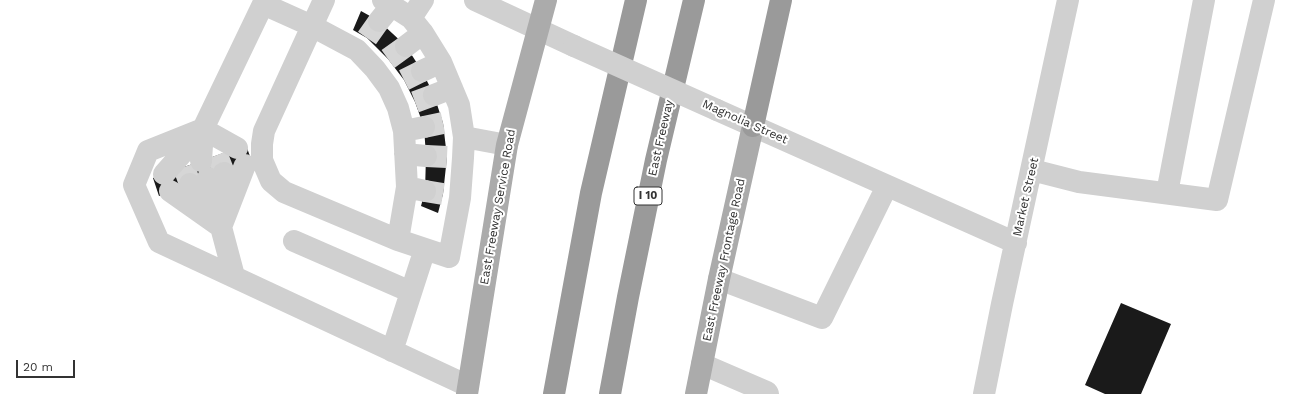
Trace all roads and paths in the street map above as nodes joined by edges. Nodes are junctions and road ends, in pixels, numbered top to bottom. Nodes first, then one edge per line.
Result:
1 (324, 0) edge
2 (475, 0) edge
3 (546, 0) edge
4 (636, 0) edge
5 (694, 0) edge
6 (781, 0) edge
7 (1068, 0) edge
8 (1204, 0) edge
9 (1264, 0) edge
10 (264, 2) edge
11 (419, 17) edge
12 (376, 23) edge
13 (312, 26) junction
14 (538, 30) junction
15 (406, 46) tunnel mouth
16 (414, 75) junction
17 (425, 98) junction
18 (752, 126) junction
19 (440, 127) junction
20 (203, 129) junction
21 (507, 145) junction
22 (435, 156) junction
23 (204, 170) junction
24 (1032, 170) junction
25 (887, 186) junction
26 (434, 192) junction
27 (1168, 194) junction
28 (222, 227) junction
29 (398, 240) junction
30 (294, 241) dead end
31 (1016, 243) junction
32 (425, 249) junction
33 (234, 276) junction
34 (719, 279) junction
35 (411, 292) junction
36 (392, 351) junction
37 (702, 364) junction
38 (467, 390) edge
39 (554, 394) edge
40 (610, 394) edge
41 (696, 394) edge
42 (768, 394) edge
43 (984, 394) edge

1 - 13 street
2 - 14 street, Magnolia Street
3 - 14 main road, East Freeway Service Road
4 - 39 highway
5 - 40 highway, East Freeway / I 10
6 - 18 highway
7 - 24 street, Market Street
8 - 27 street
9 - 27 street
10 - 13 street
10 - 20 street
11 - 12 street
11 - 15 street
11 - 16 street
12 - 13 street
12 - 16 street
13 - 29 street
14 - 18 street, Magnolia Street, bridge
14 - 21 main road, East Freeway Service Road
16 - 17 street
16 - 17 street
17 - 19 street
17 - 19 street
18 - 25 street, Magnolia Street
18 - 34 main road, East Freeway Frontage Road
19 - 21 street
19 - 22 street
19 - 22 street
20 - 23 street
20 - 23 street
20 - 28 street
20 - 28 street
20 - 33 street
21 - 38 main road, East Freeway Service Road
22 - 26 street
22 - 26 street
23 - 28 street
23 - 28 street
24 - 27 street
24 - 31 street, Market Street
25 - 31 street, Magnolia Street
25 - 34 street
26 - 29 street
26 - 32 street
28 - 33 street
29 - 32 street
30 - 35 street
31 - 43 street, Market Street
32 - 35 street
33 - 36 street
34 - 37 main road, East Freeway Frontage Road
35 - 36 street
36 - 38 street
37 - 41 main road, East Freeway Frontage Road
37 - 42 street

